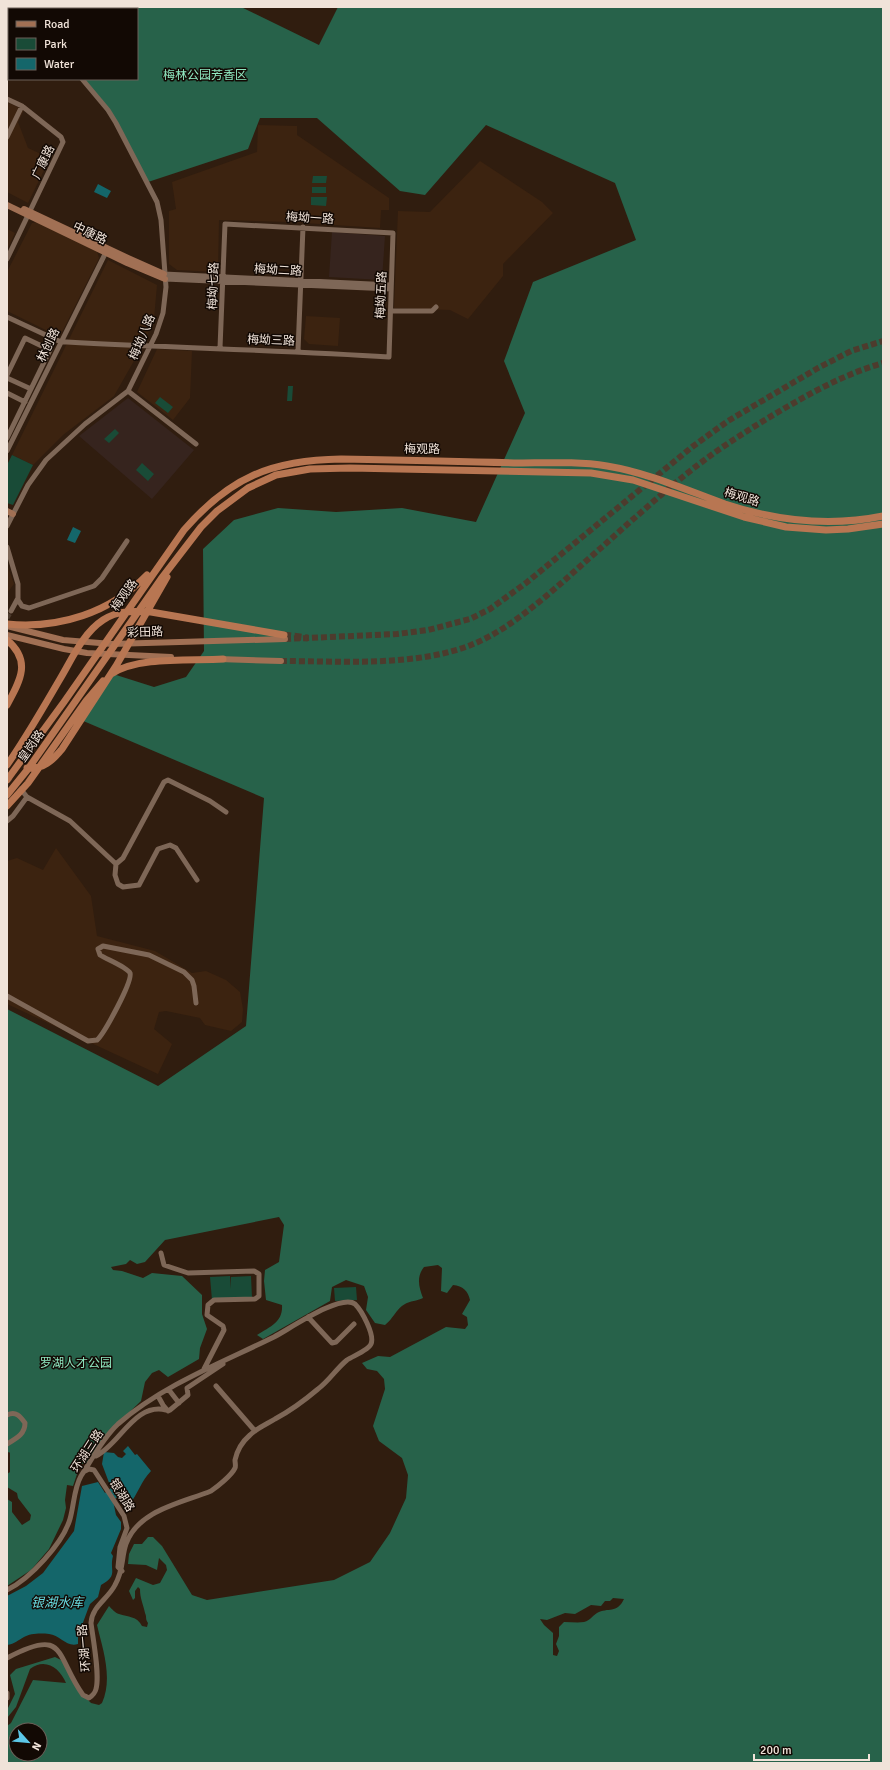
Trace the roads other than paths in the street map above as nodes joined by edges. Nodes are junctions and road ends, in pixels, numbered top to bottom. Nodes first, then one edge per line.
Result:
1 (83, 80) edge
2 (7, 99) edge
3 (22, 106) junction
4 (7, 137) edge
5 (7, 200) edge
6 (7, 205) edge
7 (28, 213) junction
8 (225, 224) joint
9 (303, 227) junction
10 (393, 233) joint
11 (106, 251) junction
12 (7, 259) edge
13 (164, 276) junction
14 (223, 280) junction
15 (301, 283) junction
16 (391, 287) junction
17 (436, 307) dead end
18 (391, 311) junction
19 (7, 317) edge
20 (61, 342) junction
21 (151, 345) junction
22 (220, 348) junction
23 (298, 351) junction
24 (389, 357) joint
25 (7, 376) edge
26 (31, 389) junction
27 (128, 390) junction
28 (7, 393) edge
29 (25, 402) junction
30 (7, 438) edge
31 (196, 444) dead end
32 (7, 451) edge
33 (10, 513) edge
34 (883, 516) edge
35 (883, 524) edge
36 (7, 526) edge
37 (127, 541) dead end
38 (186, 545) junction
39 (7, 547) edge
40 (166, 554) junction
41 (18, 598) junction
42 (11, 611) dead end
43 (7, 625) edge
44 (7, 635) edge
45 (284, 637) joint
46 (7, 640) edge
47 (223, 659) junction
48 (281, 661) tunnel mouth
49 (64, 702) joint
50 (7, 705) edge
51 (71, 709) joint
52 (7, 760) edge
53 (7, 765) edge
54 (7, 780) edge
55 (20, 793) junction
56 (7, 795) edge
57 (27, 797) junction
58 (7, 806) edge
59 (226, 812) dead end
60 (7, 821) edge
61 (116, 864) junction
62 (197, 880) dead end
63 (7, 996) edge
64 (196, 1003) dead end
65 (161, 1253) dead end
66 (308, 1317) junction
67 (354, 1324) dead end
68 (233, 1356) junction
69 (204, 1370) junction
70 (216, 1386) dead end
71 (169, 1390) junction
72 (158, 1396) junction
73 (179, 1402) junction
74 (167, 1410) junction
75 (7, 1415) edge
76 (255, 1431) junction
77 (7, 1444) edge
78 (95, 1456) junction
79 (85, 1471) junction
80 (98, 1474) junction
81 (122, 1571) junction
82 (7, 1590) edge
83 (7, 1658) edge
84 (7, 1692) edge
85 (7, 1698) edge

1 - 13 street, 梅坳八路
2 - 3 street, 广康路
3 - 4 street
3 - 7 street, 广康路
5 - 7 main road, 中康路
6 - 7 main road, 中康路
7 - 11 main road, 中康路
7 - 12 street
8 - 9 street, 梅坳一路
8 - 14 street, 梅坳七路
9 - 10 street, 梅坳一路
9 - 15 street
10 - 16 street, 梅坳五路
11 - 13 main road, 中康路
11 - 20 street, 林创路
13 - 14 street, 梅坳二路
13 - 21 street, 梅坳八路
14 - 15 street, 梅坳二路
14 - 22 street, 梅坳七路
15 - 16 street, 梅坳二路
15 - 23 street
16 - 18 street, 梅坳五路
17 - 18 street
18 - 24 street, 梅坳五路
19 - 20 street
20 - 21 street, 梅坳三路
20 - 32 street, 林创路
21 - 22 street, 梅坳三路
21 - 27 street, 梅坳八路
22 - 23 street, 梅坳三路
23 - 24 street, 梅坳三路
25 - 26 street
25 - 26 street
26 - 29 street
27 - 31 street
27 - 33 street, 梅坳八路
28 - 29 street
29 - 30 street
33 - 36 street, 梅坳八路
34 - 40 highway, 梅观路
35 - 38 highway, 梅观路
37 - 41 street
38 - 51 highway, 梅观路
38 - 52 highway
39 - 41 street
40 - 43 highway
40 - 49 highway, 梅观路
41 - 42 street
43 - 45 main road, 彩田路
44 - 47 main road, 彩田路
45 - 53 highway
46 - 50 highway
47 - 48 main road, 彩田路
47 - 55 highway
49 - 54 highway, 皇岗路
51 - 56 highway, 皇岗路
55 - 57 street
55 - 58 highway
57 - 60 street
57 - 61 street
59 - 61 street
61 - 62 street
63 - 64 street
65 - 69 street
66 - 67 street
66 - 68 street
66 - 76 street
68 - 69 street, 环湖三路
68 - 73 street
69 - 71 street, 环湖三路
70 - 76 street
71 - 72 street, 环湖三路
71 - 73 street
72 - 74 street
72 - 78 street, 环湖三路
73 - 74 street
74 - 78 street
75 - 77 street
76 - 81 street, 环湖一路
78 - 79 street, 环湖三路
78 - 80 street
79 - 80 street
79 - 82 street, 环湖三路
80 - 81 street, 银湖路
81 - 83 street, 环湖一路
84 - 85 street

